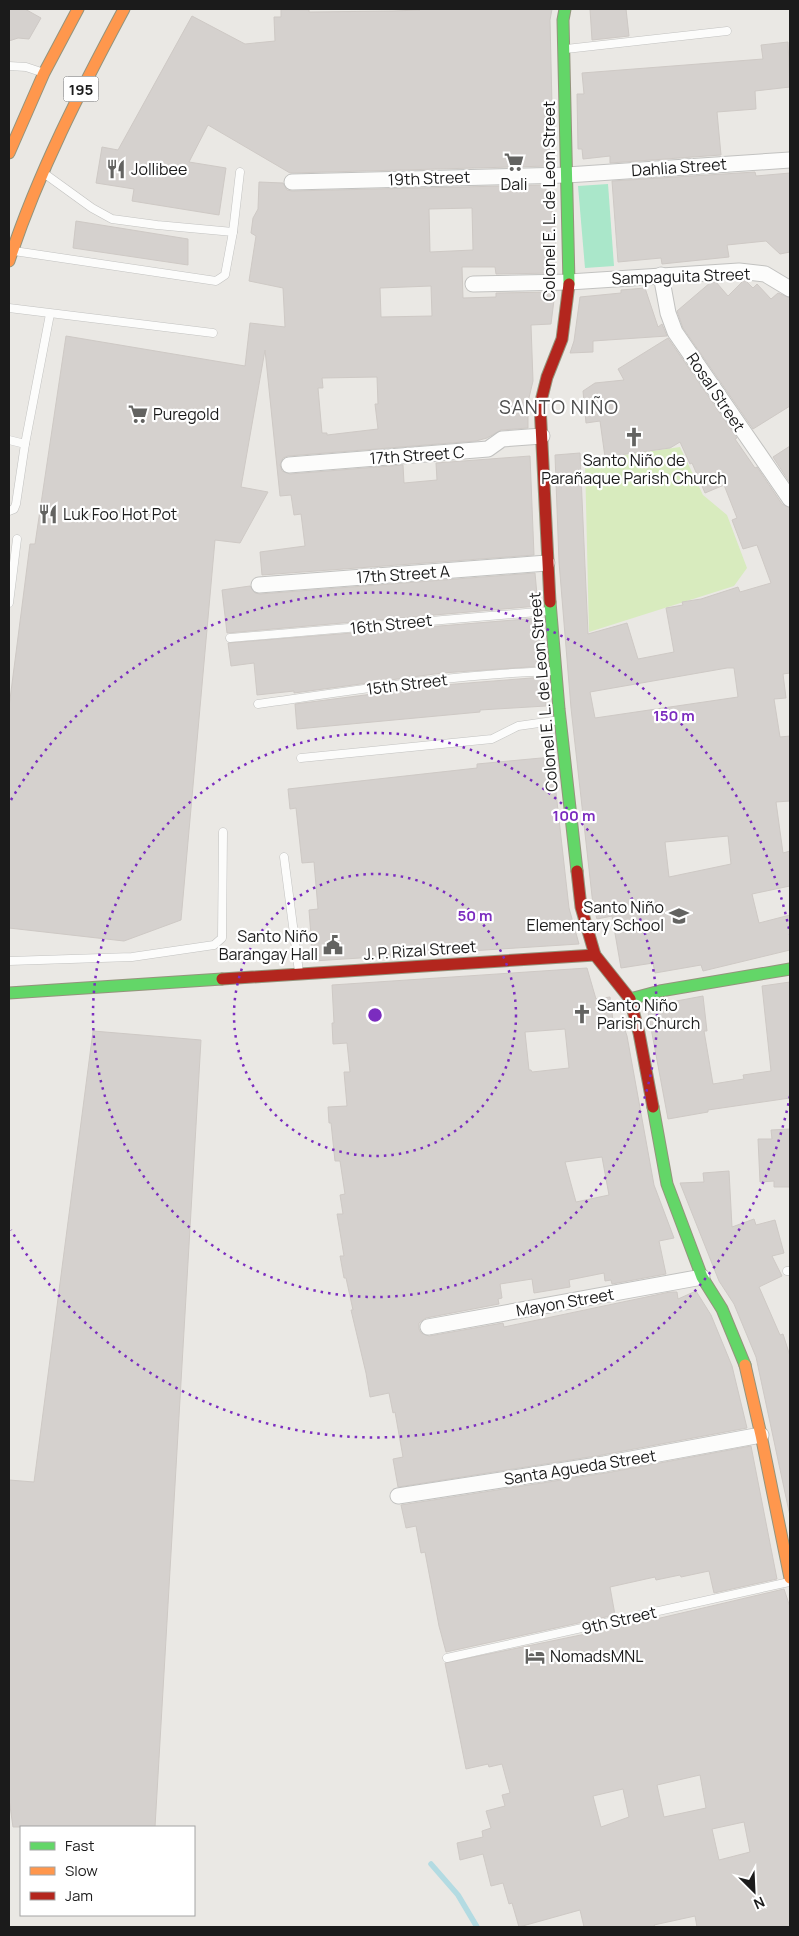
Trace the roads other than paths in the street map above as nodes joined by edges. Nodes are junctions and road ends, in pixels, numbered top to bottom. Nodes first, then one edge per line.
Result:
1 (78, 9) edge
2 (124, 9) edge
3 (565, 9) edge
4 (727, 31) dead end
5 (564, 49) junction
6 (9, 66) edge
7 (44, 73) junction
8 (9, 152) edge
9 (790, 160) edge
10 (41, 171) junction
11 (240, 172) dead end
12 (567, 175) junction
13 (292, 182) dead end
14 (233, 232) junction
15 (10, 256) edge
16 (661, 275) junction
17 (569, 282) junction
18 (473, 284) dead end
19 (790, 289) edge
20 (9, 308) edge
21 (50, 314) junction
22 (213, 333) dead end
23 (542, 436) junction
24 (9, 440) edge
25 (25, 444) junction
26 (289, 465) dead end
27 (790, 499) edge
28 (9, 511) edge
29 (17, 539) dead end
30 (547, 563) junction
31 (10, 583) edge
32 (259, 584) dead end
33 (9, 598) edge
34 (9, 603) edge
35 (551, 611) junction
36 (230, 638) dead end
37 (556, 671) junction
38 (258, 704) dead end
39 (560, 720) junction
40 (301, 758) dead end
41 (223, 832) dead end
42 (284, 857) dead end
43 (595, 955) junction
44 (9, 961) edge
45 (790, 969) edge
46 (299, 974) junction
47 (9, 993) edge
48 (630, 999) junction
49 (702, 1277) junction
50 (428, 1327) dead end
51 (761, 1435) junction
52 (398, 1496) dead end
53 (790, 1578) edge
54 (790, 1582) edge
55 (447, 1658) dead end

1 - 7 street, 195
2 - 10 street, 195
3 - 5 street, Colonel E. L. de Leon Street
4 - 5 lane
5 - 12 street, Colonel E. L. de Leon Street
6 - 7 lane
7 - 8 street, 195
9 - 12 street, Dahlia Street
10 - 14 lane
10 - 15 street, 195
11 - 14 lane
12 - 13 street, 19th Street
12 - 17 street, Colonel E. L. de Leon Street
14 - 15 lane
16 - 17 street, Sampaguita Street
16 - 19 street, Sampaguita Street
16 - 27 street, Rosal Street
17 - 18 street, Sampaguita Street
17 - 23 street, Colonel E. L. de Leon Street
20 - 21 lane
21 - 22 lane
21 - 25 lane
23 - 26 street, 17th Street C
23 - 30 street, Colonel E. L. de Leon Street
24 - 25 lane
25 - 28 lane
29 - 31 lane
30 - 32 street, 17th Street A
30 - 35 street, Colonel E. L. de Leon Street
31 - 33 lane
33 - 34 lane
35 - 36 lane, 16th Street
35 - 37 street, Colonel E. L. de Leon Street
37 - 38 lane, 15th Street
37 - 39 street, Colonel E. L. de Leon Street
39 - 40 lane
39 - 43 street, Colonel E. L. de Leon Street
41 - 44 lane
42 - 46 lane
43 - 46 street, J. P. Rizal Street
43 - 48 street, Colonel E. L. de Leon Street
45 - 48 street
46 - 47 street, J. P. Rizal Street
48 - 49 street, Colonel E. L. de Leon Street
49 - 50 street, Mayon Street
49 - 51 street, Colonel E. L. de Leon Street
51 - 52 street, Santa Agueda Street
51 - 53 street, Colonel E. L. de Leon Street
54 - 55 lane, 9th Street

